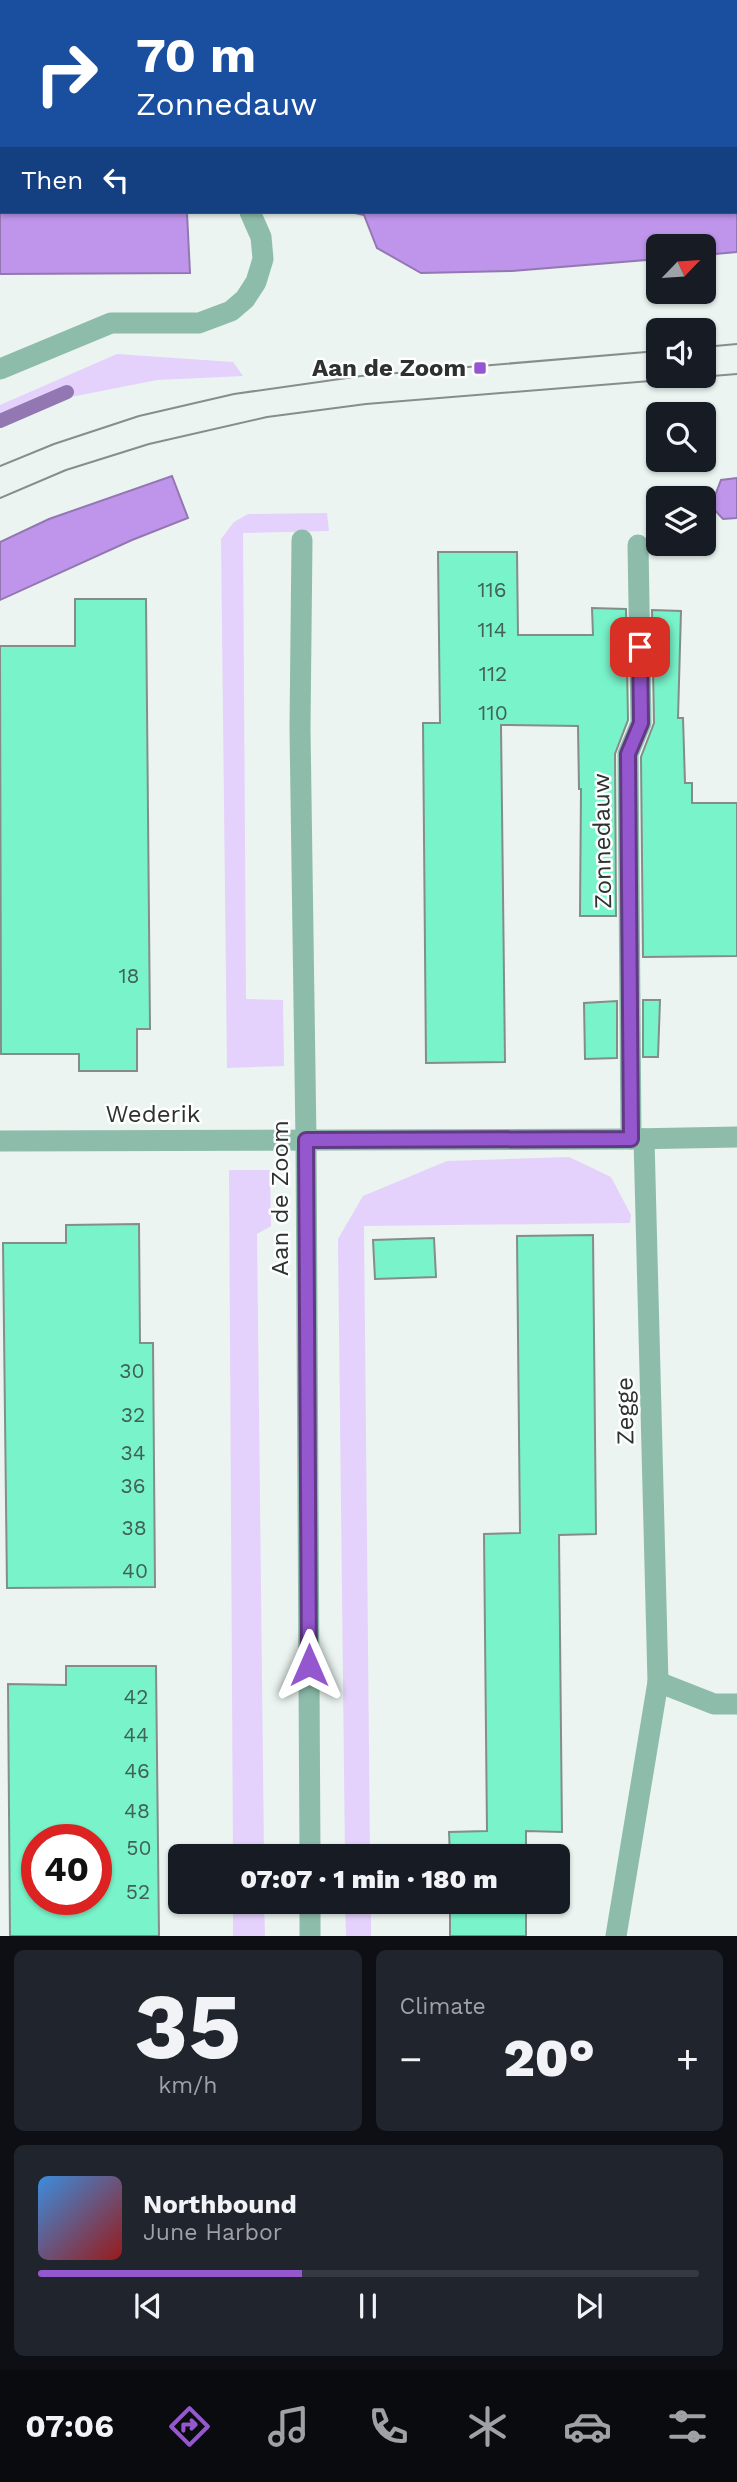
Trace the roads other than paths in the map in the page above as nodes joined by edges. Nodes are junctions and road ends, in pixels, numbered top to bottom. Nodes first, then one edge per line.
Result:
1 (251, 214) edge
2 (0, 369) edge
3 (302, 540) dead end
4 (638, 545) dead end
5 (737, 1137) edge
6 (638, 1139) junction
7 (306, 1140) junction
8 (0, 1141) edge
9 (657, 1682) junction
10 (737, 1704) edge
11 (310, 1844) edge
12 (310, 1914) edge
13 (310, 1936) edge
14 (616, 1936) edge

1 - 2 street
3 - 7 street, Aan de Zoom
4 - 6 street, Zonnedauw
5 - 6 street
6 - 7 street
6 - 9 street, Zegge
7 - 8 street, Wederik
7 - 11 street, Aan de Zoom
9 - 10 street
9 - 14 street, Zegge
12 - 13 street

